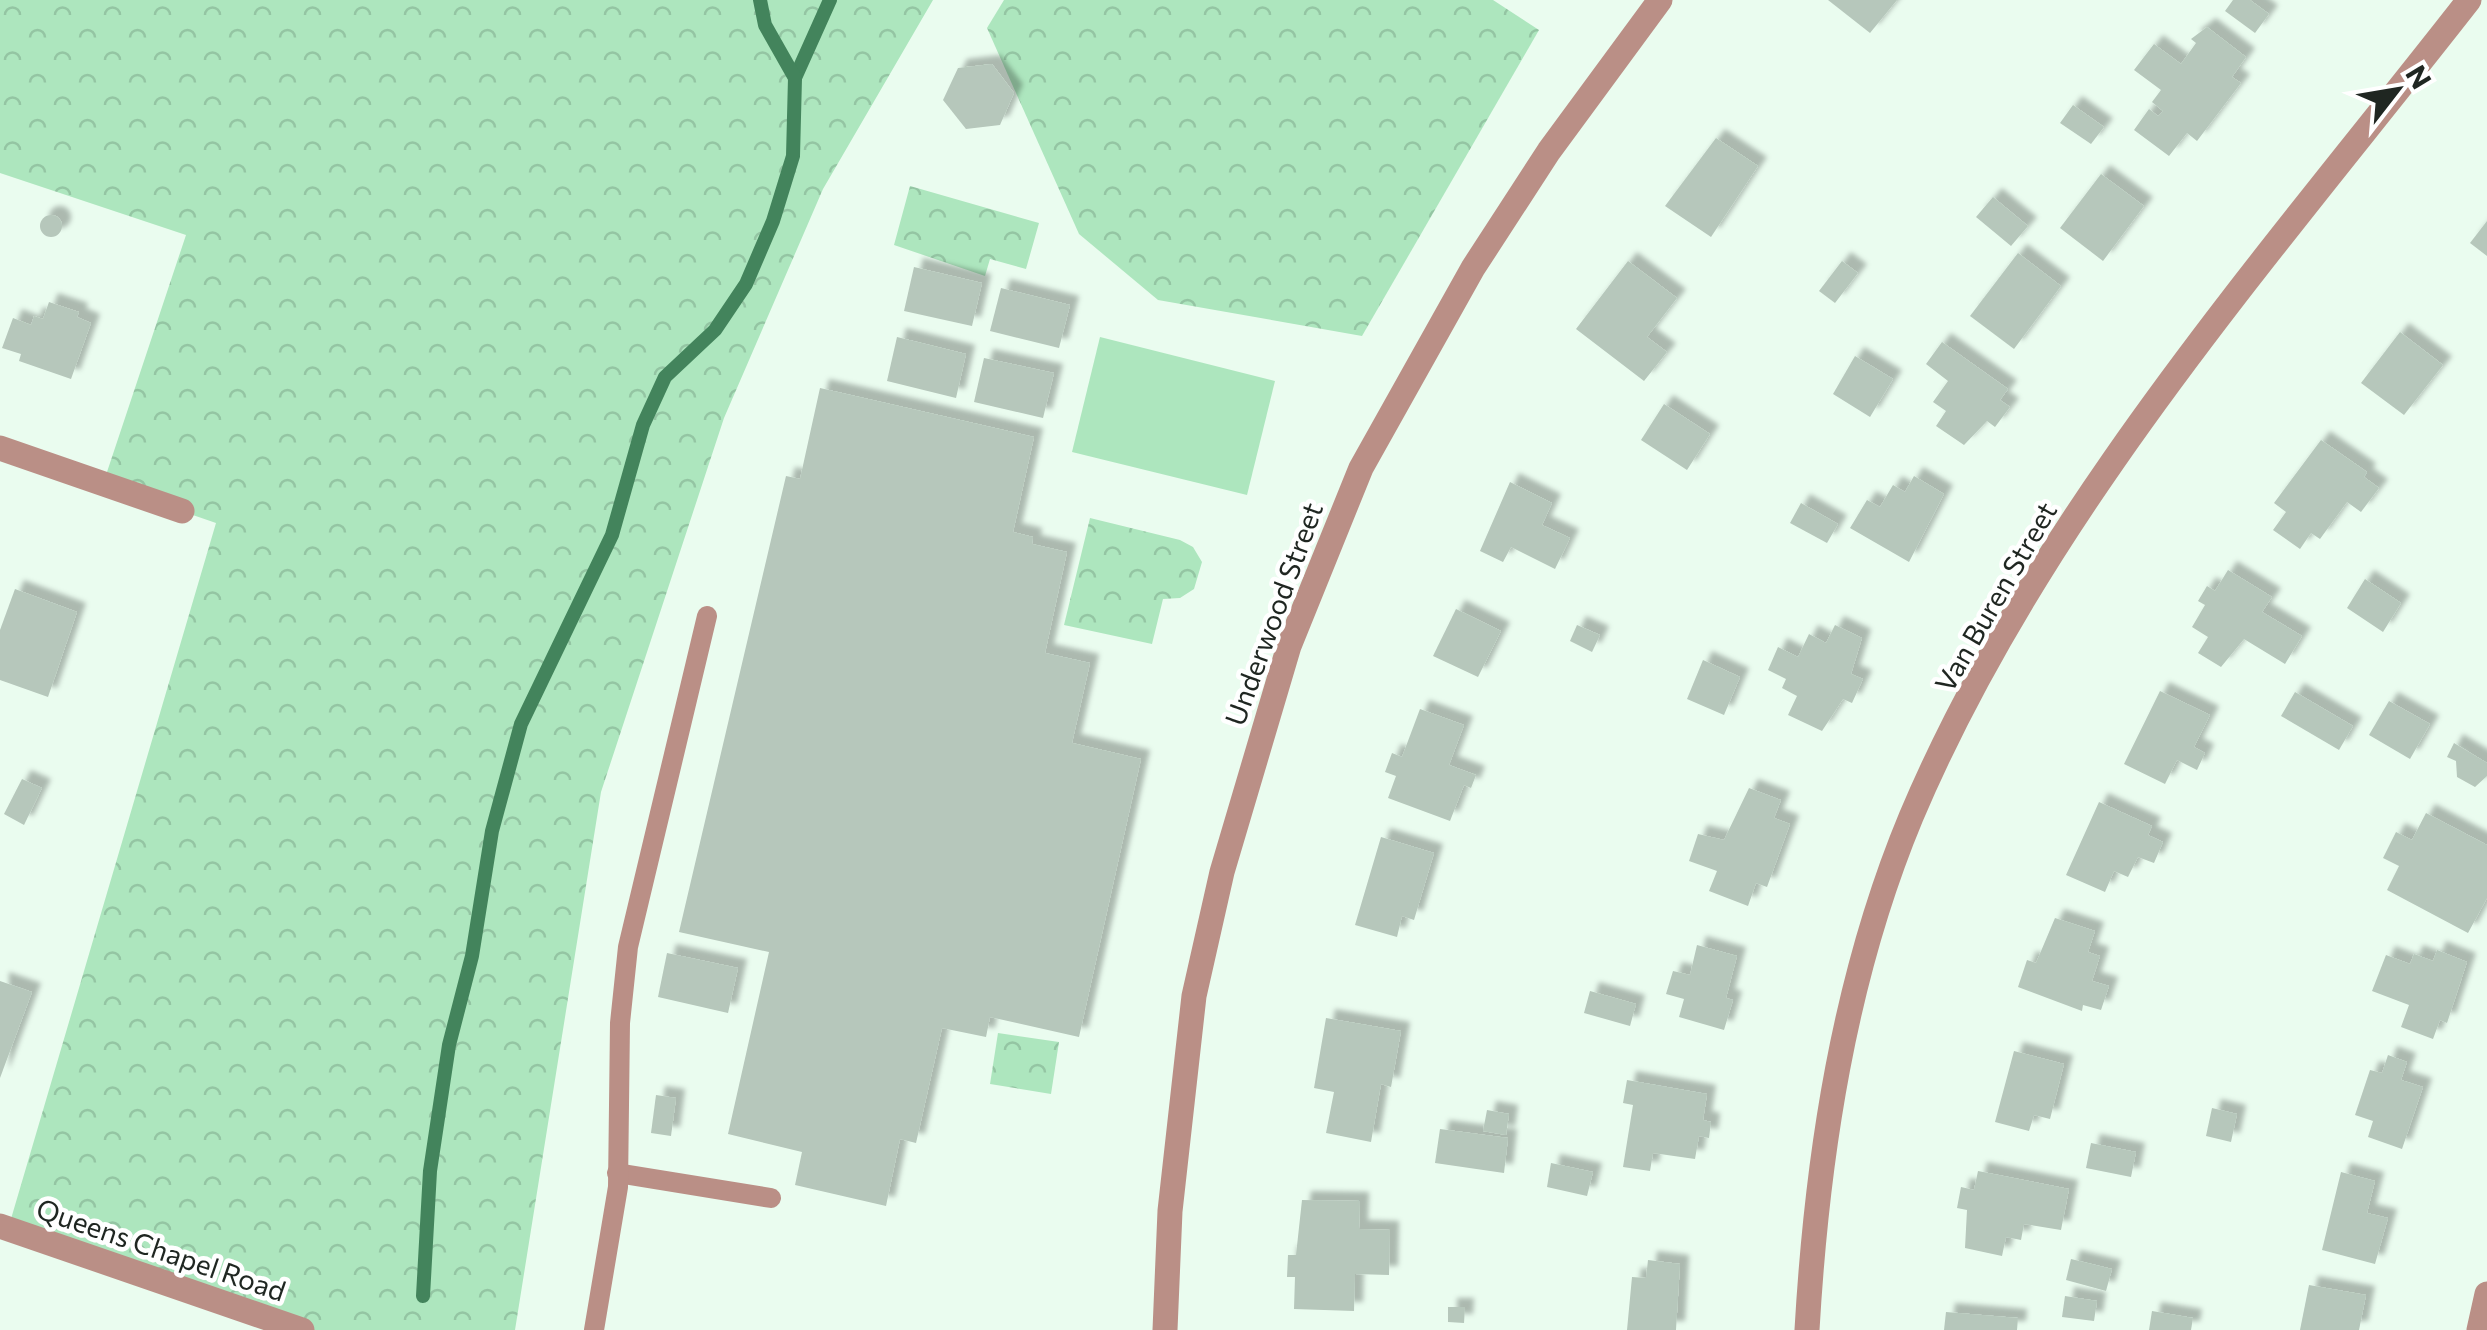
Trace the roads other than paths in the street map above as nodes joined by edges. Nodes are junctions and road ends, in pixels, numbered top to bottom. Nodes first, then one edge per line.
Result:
1 (1660, 0) edge
2 (2469, 0) edge
3 (0, 448) edge
4 (182, 511) dead end
5 (707, 616) dead end
6 (618, 1173) junction
7 (772, 1198) dead end
8 (0, 1226) edge
9 (2487, 1294) edge
10 (302, 1330) edge
11 (594, 1330) edge
12 (1165, 1330) edge
13 (1807, 1330) edge
14 (2479, 1330) edge

1 - 12 street, Underwood Street
2 - 13 street, Van Buren Street
3 - 4 street
5 - 6 lane
6 - 7 lane
6 - 11 lane
8 - 10 street, Queens Chapel Road
9 - 14 street

